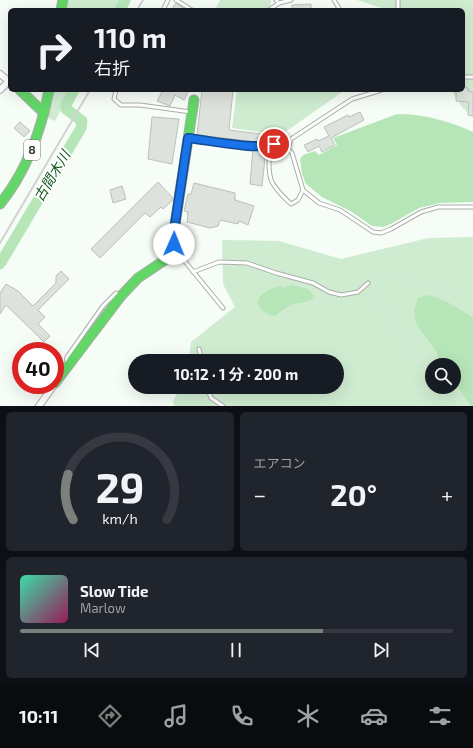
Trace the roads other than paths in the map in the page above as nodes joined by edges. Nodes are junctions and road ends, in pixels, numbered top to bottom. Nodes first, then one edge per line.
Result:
1 (176, 0) edge
2 (291, 0) edge
3 (278, 1) edge
4 (189, 8) edge
5 (0, 74) edge
6 (8, 81) edge
7 (8, 83) edge
8 (0, 90) edge
9 (22, 92) edge
10 (49, 92) edge
11 (116, 92) edge
12 (375, 92) edge
13 (194, 100) dead end
14 (192, 112) junction
15 (44, 114) junction
16 (188, 138) junction
17 (270, 146) junction
18 (288, 148) junction
19 (303, 190) junction
20 (0, 204) edge
21 (473, 207) edge
22 (177, 252) junction
23 (193, 272) junction
24 (368, 283) road end
25 (223, 308) dead end
26 (200, 349) dead end
27 (201, 354) edge
28 (64, 371) edge
29 (47, 394) edge
30 (209, 394) edge
31 (38, 406) edge
32 (223, 406) edge

1 - 4 lane
2 - 3 lane
5 - 6 street
7 - 8 street
9 - 15 street
10 - 15 street, 8
11 - 14 lane
12 - 18 lane
13 - 14 street
14 - 16 street
15 - 20 street, 8
16 - 17 lane
16 - 22 street
17 - 18 lane
17 - 19 lane
18 - 19 lane
19 - 21 lane
22 - 23 lane
22 - 28 street
23 - 24 lane
23 - 25 lane
26 - 27 lane
29 - 31 street
30 - 32 lane

